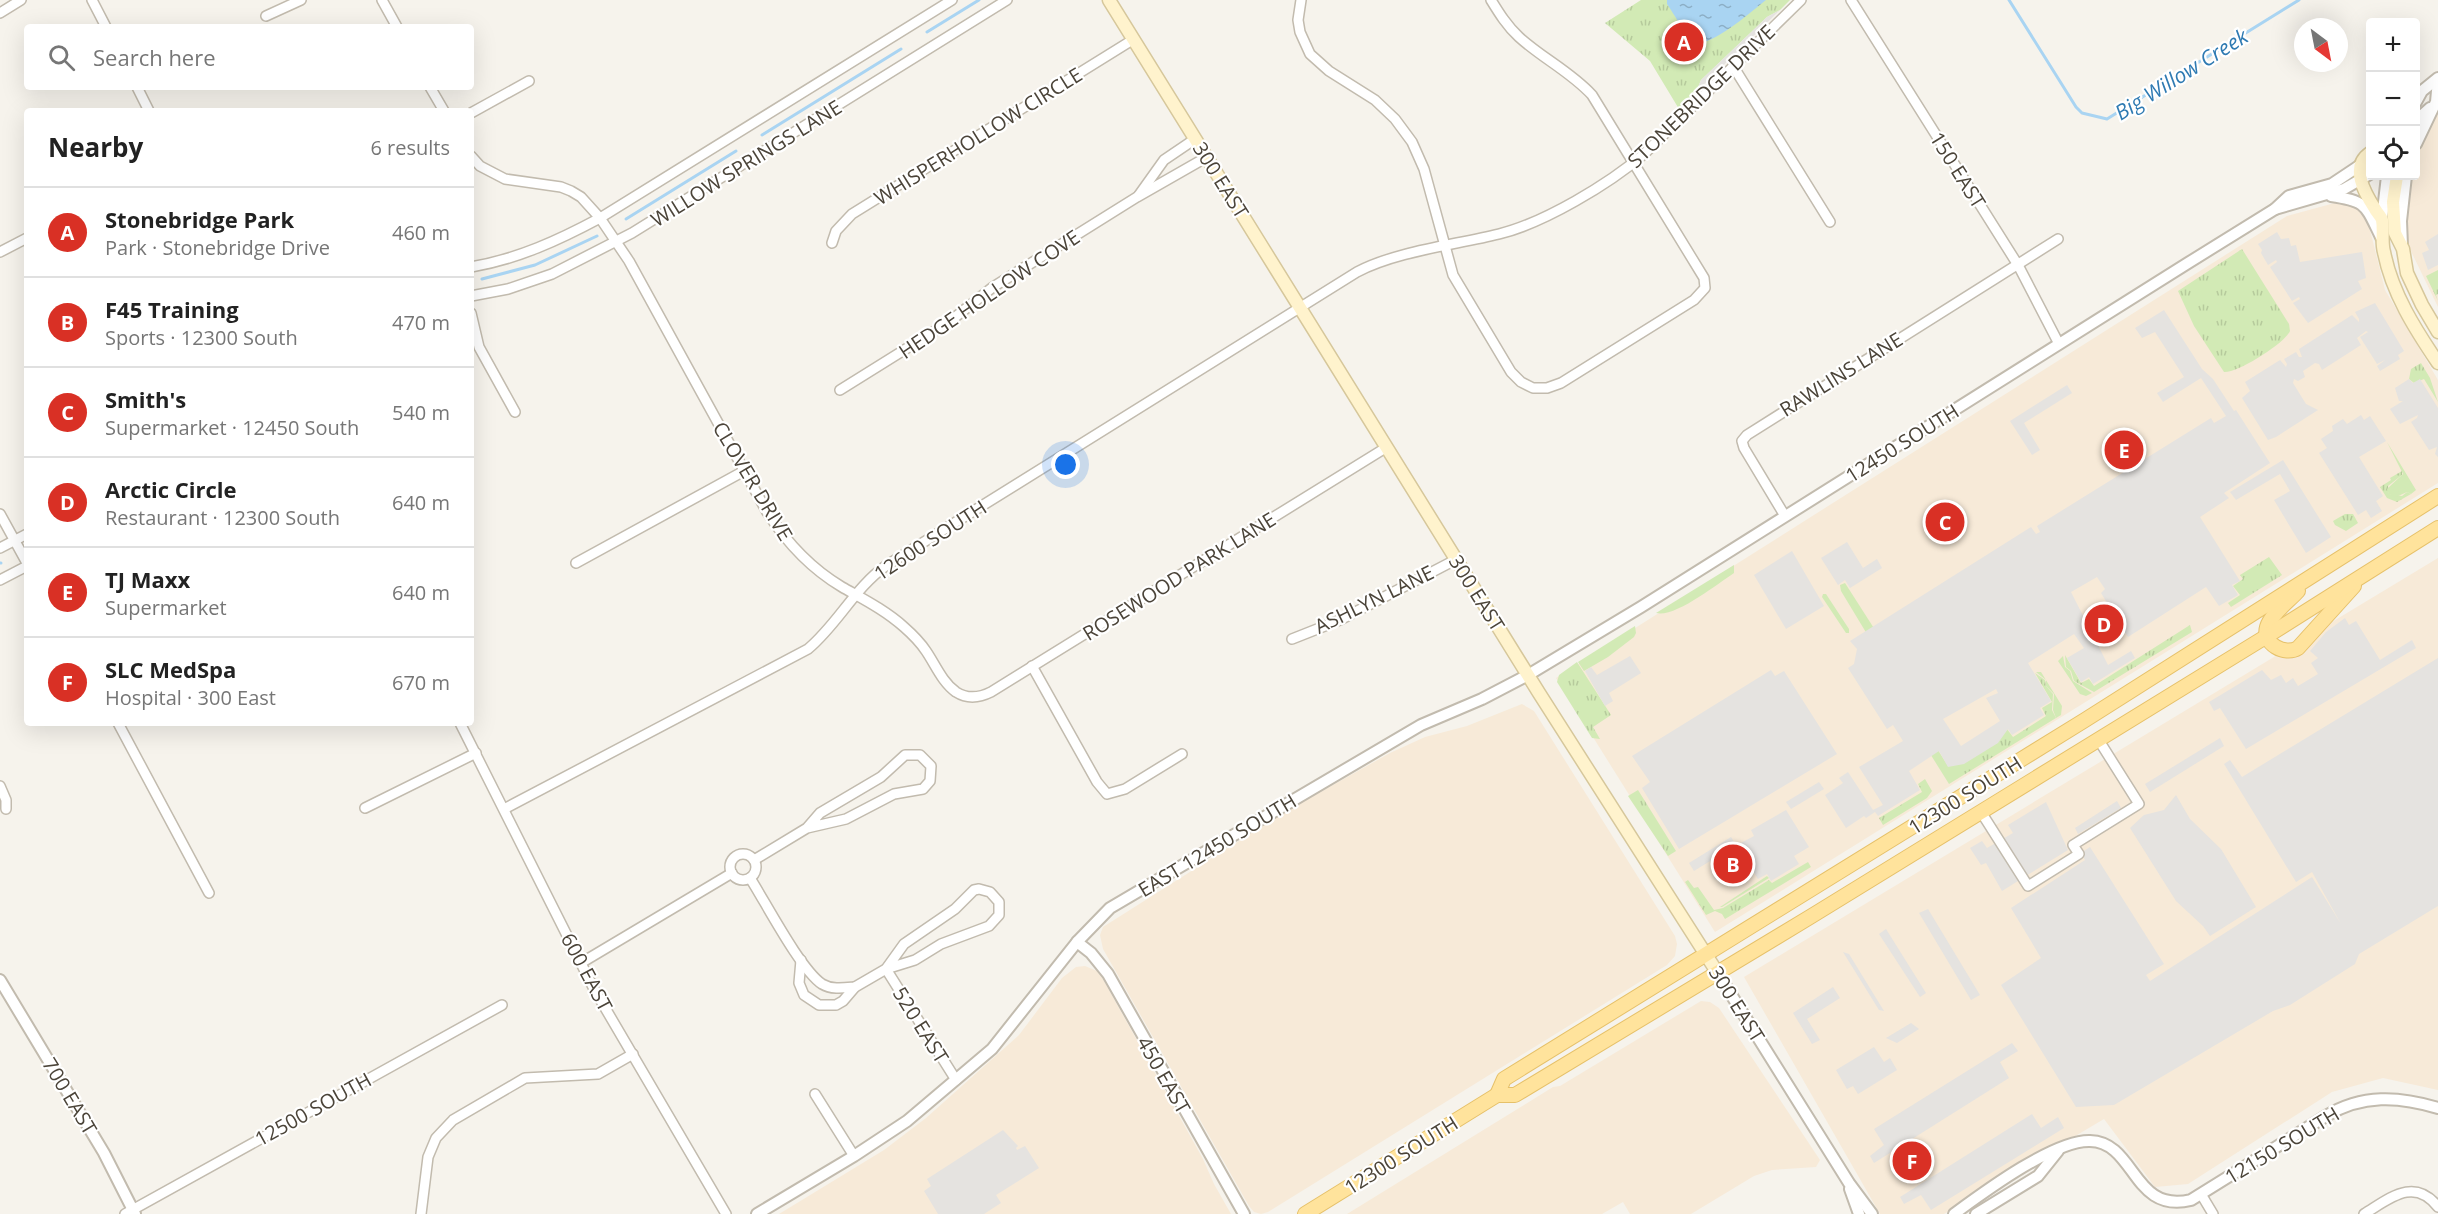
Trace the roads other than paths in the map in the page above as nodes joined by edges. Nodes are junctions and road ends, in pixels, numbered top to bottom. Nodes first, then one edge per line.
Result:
1 (21, 0) edge
2 (92, 0) edge
3 (301, 0) edge
4 (382, 0) edge
5 (952, 0) edge
6 (1007, 0) edge
7 (1109, 0) edge
8 (1301, 0) edge
9 (1491, 0) edge
10 (1801, 0) edge
11 (1851, 0) edge
12 (0, 13) edge
13 (266, 16) dead end
14 (104, 24) edge
15 (395, 24) edge
16 (1134, 39) junction
17 (1733, 66) junction
18 (2438, 79) edge
19 (529, 81) dead end
20 (138, 90) edge
21 (432, 90) edge
22 (2420, 94) edge
23 (2436, 102) junction
24 (148, 108) edge
25 (442, 108) edge
26 (474, 111) edge
27 (2420, 117) edge
28 (2420, 134) edge
29 (1195, 139) junction
30 (1207, 157) junction
31 (2366, 158) edge
32 (474, 159) edge
33 (1635, 162) junction
34 (2359, 166) junction
35 (2366, 177) edge
36 (2367, 180) edge
37 (2387, 180) edge
38 (2397, 180) edge
39 (2406, 180) edge
40 (2327, 195) junction
41 (1137, 197) junction
42 (2275, 209) junction
43 (600, 218) junction
44 (2382, 219) junction
45 (1830, 222) dead end
46 (2381, 237) junction
47 (2058, 239) dead end
48 (24, 240) edge
49 (617, 242) junction
50 (832, 243) dead end
51 (1445, 247) junction
52 (2403, 249) junction
53 (0, 252) edge
54 (2018, 265) junction
55 (474, 266) edge
56 (474, 295) edge
57 (1300, 308) junction
58 (474, 326) edge
59 (2438, 332) edge
60 (2060, 344) junction
61 (2438, 363) edge
62 (840, 390) dead end
63 (515, 412) dead end
64 (1387, 447) junction
65 (744, 471) junction
66 (2438, 496) edge
67 (0, 514) edge
68 (1785, 516) junction
69 (2435, 532) edge
70 (24, 536) edge
71 (14, 541) junction
72 (0, 548) edge
73 (24, 559) edge
74 (1456, 559) junction
75 (576, 563) dead end
76 (24, 567) edge
77 (2365, 574) junction
78 (2311, 577) junction
79 (0, 580) edge
80 (857, 595) junction
81 (2267, 636) junction
82 (1292, 639) dead end
83 (1032, 666) junction
84 (1528, 675) junction
85 (969, 697) joint
86 (120, 726) edge
87 (462, 726) edge
88 (2098, 739) junction
89 (476, 753) junction
90 (1182, 754) dead end
91 (0, 786) edge
92 (365, 808) dead end
93 (504, 809) junction
94 (6, 810) dead end
95 (1981, 812) junction
96 (807, 828) junction
97 (754, 860) junction
98 (732, 873) junction
99 (750, 878) junction
100 (209, 894) dead end
101 (1077, 942) junction
102 (1705, 954) junction
103 (801, 960) junction
104 (581, 963) junction
105 (886, 969) junction
106 (1717, 972) junction
107 (0, 980) edge
108 (855, 987) junction
109 (3, 993) edge
110 (502, 1005) dead end
111 (633, 1054) junction
112 (956, 1080) junction
113 (815, 1094) dead end
114 (1497, 1095) junction
115 (2438, 1108) edge
116 (2065, 1145) junction
117 (854, 1156) junction
118 (1849, 1183) junction
119 (2200, 1194) junction
120 (2438, 1207) edge
121 (131, 1212) edge
122 (421, 1214) edge
123 (726, 1214) edge
124 (758, 1214) edge
125 (1244, 1214) edge
126 (1305, 1214) edge
127 (1859, 1214) edge
128 (1872, 1214) edge
129 (1954, 1214) edge
130 (1976, 1214) edge
131 (2213, 1214) edge
132 (2364, 1214) edge

1 - 12 street
2 - 14 street
3 - 13 street
4 - 15 street
5 - 43 street, WILLOW SPRINGS LANE
6 - 49 street, WILLOW SPRINGS LANE
7 - 16 main road, 300 EAST
8 - 51 street
9 - 33 street
10 - 17 street, STONEBRIDGE DRIVE
11 - 54 street, 150 EAST
16 - 29 main road, 300 EAST
16 - 50 street, WHISPERHOLLOW CIRCLE
17 - 33 street, STONEBRIDGE DRIVE
17 - 45 street
18 - 22 street
18 - 23 street
19 - 26 street
20 - 24 street
21 - 25 street
23 - 27 street
23 - 28 street
29 - 30 main road, 300 EAST
29 - 41 street, HEDGE HOLLOW COVE
30 - 41 street, HEDGE HOLLOW COVE
30 - 57 main road, 300 EAST
31 - 34 main road
32 - 43 street, CLOVER DRIVE
33 - 51 street, STONEBRIDGE DRIVE
33 - 51 street
34 - 35 main road
34 - 42 street, 12450 SOUTH
35 - 40 street, 12450 SOUTH
36 - 44 main road
37 - 44 street
38 - 52 main road
39 - 52 street
40 - 42 street, 12450 SOUTH
40 - 46 street
41 - 62 street, HEDGE HOLLOW COVE
42 - 60 street, 12450 SOUTH
43 - 49 street, CLOVER DRIVE
43 - 55 street, WILLOW SPRINGS LANE
44 - 46 main road
46 - 61 main road
47 - 54 street, RAWLINS LANE
48 - 53 street
49 - 56 street, WILLOW SPRINGS LANE
49 - 65 street, CLOVER DRIVE
51 - 57 street, STONEBRIDGE DRIVE
52 - 59 main road
54 - 60 street, 150 EAST
54 - 68 street, RAWLINS LANE
57 - 64 main road, 300 EAST
57 - 80 street, 12600 SOUTH
58 - 63 street
60 - 68 street, 12450 SOUTH
64 - 74 main road, 300 EAST
64 - 83 street, ROSEWOOD PARK LANE
65 - 75 street
65 - 80 street, CLOVER DRIVE
66 - 78 main road, 12300 SOUTH
67 - 71 street
68 - 84 street, 12450 SOUTH
69 - 77 main road, 12300 SOUTH
70 - 71 street
71 - 72 street
71 - 73 street
74 - 82 street, ASHLYN LANE
74 - 84 main road, 300 EAST
76 - 79 street
77 - 81 main road, 12300 SOUTH
77 - 81 main road
78 - 81 main road
78 - 102 main road, 12300 SOUTH
80 - 85 street, CLOVER DRIVE
80 - 93 street, 12600 SOUTH
81 - 88 main road, 12300 SOUTH
83 - 85 street, ROSEWOOD PARK LANE
83 - 90 street
84 - 101 street, EAST 12450 SOUTH
84 - 102 main road, 300 EAST
86 - 100 street
87 - 89 street, 600 EAST
88 - 95 main road, 12300 SOUTH
88 - 95 street
89 - 92 street
89 - 93 street, 600 EAST
91 - 94 street
93 - 104 street, 600 EAST
95 - 106 main road, 12300 SOUTH
96 - 96 street
96 - 97 street
97 - 98 street
97 - 99 street
98 - 99 street
98 - 104 street
99 - 103 street
101 - 112 street, EAST 12450 SOUTH
101 - 125 street, 450 EAST
102 - 106 main road, 300 EAST
102 - 114 main road, 12300 SOUTH
103 - 108 street
103 - 108 street
104 - 111 street, 600 EAST
105 - 105 street
105 - 108 street
105 - 112 street, 520 EAST
106 - 114 main road, 12300 SOUTH
106 - 118 street, 300 EAST
107 - 109 street, 700 EAST
109 - 121 street, 700 EAST
110 - 121 street, 12500 SOUTH
111 - 122 street
111 - 123 street, 600 EAST
112 - 117 street, EAST 12450 SOUTH
113 - 117 street
114 - 126 main road, 12300 SOUTH
115 - 119 street, 12150 SOUTH
116 - 119 street, 12150 SOUTH
116 - 129 street
116 - 130 street
117 - 124 street, EAST 12450 SOUTH
118 - 127 street, 300 EAST
118 - 128 street, 300 EAST
119 - 131 street
120 - 132 street

